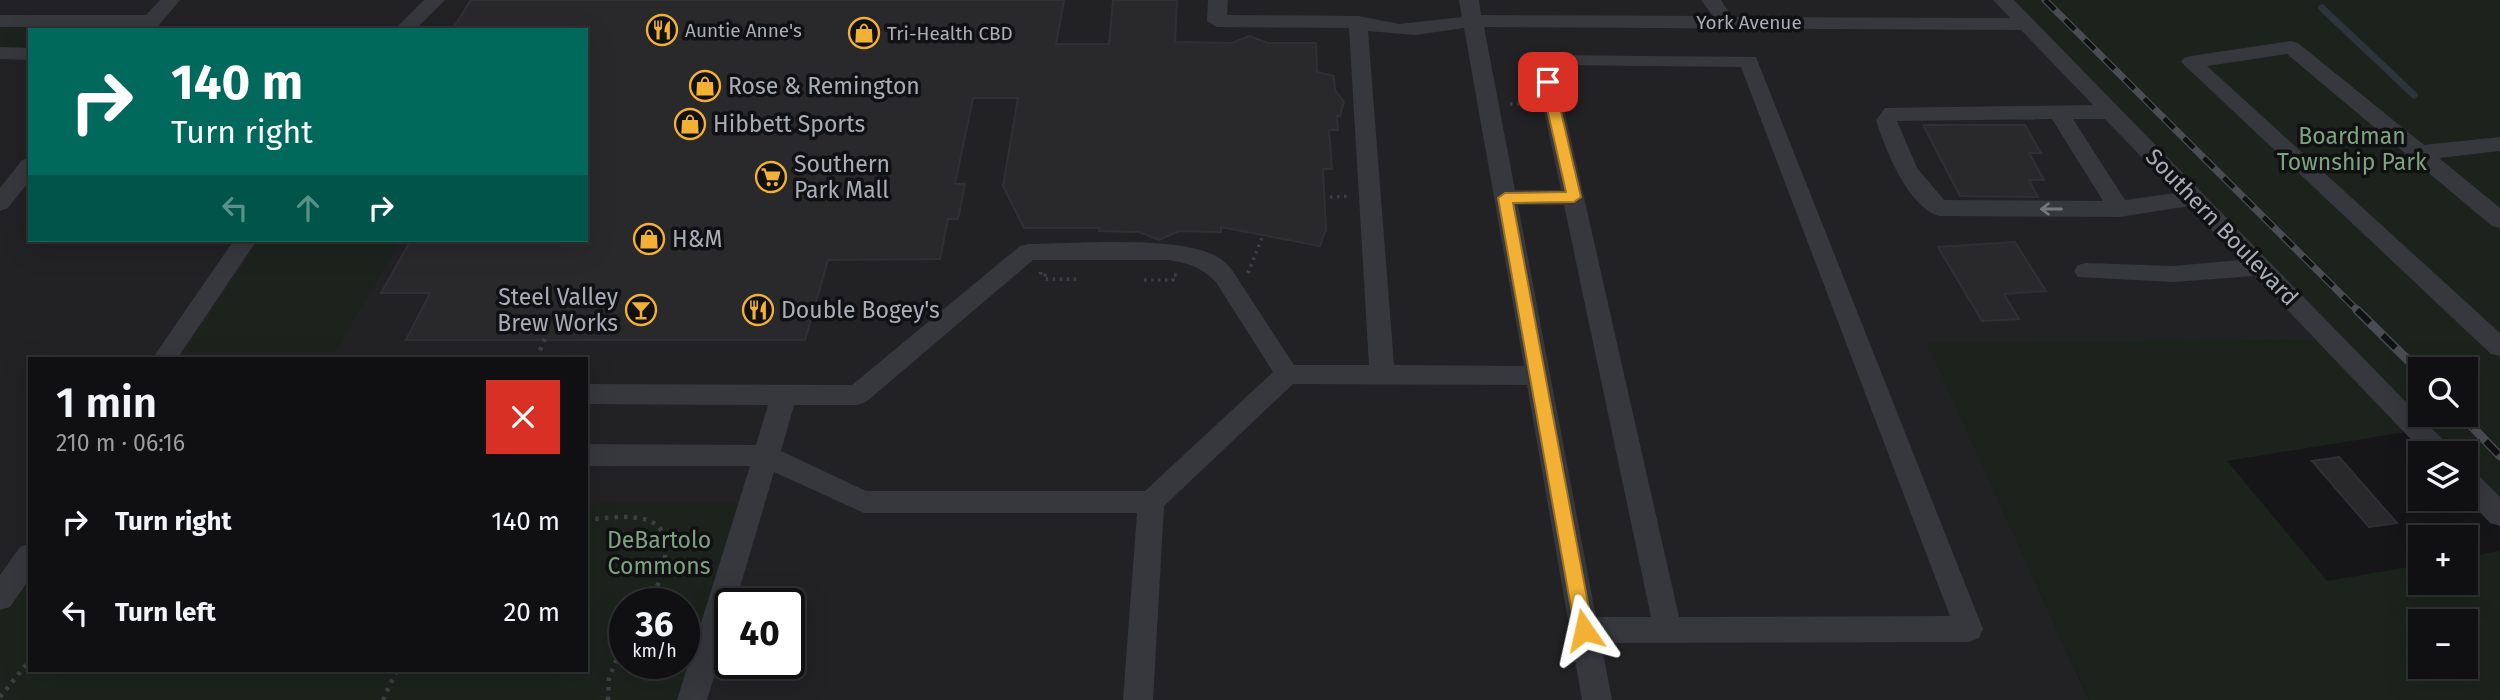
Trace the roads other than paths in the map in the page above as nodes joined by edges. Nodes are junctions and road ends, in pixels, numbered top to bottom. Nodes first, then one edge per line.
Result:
1 (170, 0) edge
2 (435, 0) edge
3 (1218, 0) edge
4 (1711, 0) edge
5 (2003, 0) edge
6 (1471, 11) edge
7 (0, 21) edge
8 (1358, 22) junction
9 (1688, 22) junction
10 (1726, 22) junction
11 (2026, 23) junction
12 (148, 25) edge
13 (406, 28) edge
14 (0, 53) edge
15 (28, 54) edge
16 (1700, 60) junction
17 (2111, 113) junction
18 (2059, 114) junction
19 (2500, 144) edge
20 (2419, 153) junction
21 (28, 168) edge
22 (1574, 197) junction
23 (1505, 198) junction
24 (2194, 198) junction
25 (0, 203) edge
26 (2119, 209) junction
27 (2500, 220) edge
28 (245, 242) edge
29 (2261, 267) junction
30 (2086, 271) dead end
31 (2500, 347) edge
32 (165, 357) edge
33 (1287, 374) junction
34 (1382, 375) junction
35 (1536, 376) junction
36 (588, 394) edge
37 (784, 395) junction
38 (2428, 441) edge
39 (588, 455) edge
40 (766, 456) junction
41 (2478, 492) edge
42 (1151, 502) junction
43 (2500, 515) edge
44 (17, 564) edge
45 (0, 598) edge
46 (1584, 630) junction
47 (1668, 630) junction
48 (692, 700) edge
49 (1138, 700) edge
50 (1597, 700) edge

1 - 12 street
2 - 13 street
3 - 8 street, York Avenue
4 - 10 street
5 - 11 street, Southern Boulevard
6 - 8 street, York Avenue
6 - 9 street, York Avenue
6 - 23 street
7 - 12 street
8 - 34 street
9 - 10 street, York Avenue
9 - 16 street
10 - 11 street, York Avenue
11 - 17 street, Southern Boulevard
14 - 15 street
16 - 22 street
16 - 47 street
17 - 18 street
17 - 24 street, Southern Boulevard
18 - 26 street
26 -> 18 street
19 - 20 street
20 - 27 street
20 - 31 street
21 - 25 street
22 - 23 street
22 - 47 street
23 - 35 street
24 - 26 street
24 - 29 street, Southern Boulevard
28 - 32 street
29 - 30 street
29 - 38 street, Southern Boulevard
33 - 34 street
33 - 37 street
33 - 42 street
34 - 35 street
35 - 46 street
36 - 37 street
37 - 40 street
39 - 40 street
40 - 42 street
40 - 48 street
41 - 43 street
42 - 49 street
44 - 45 street
46 - 47 street
46 - 50 street

